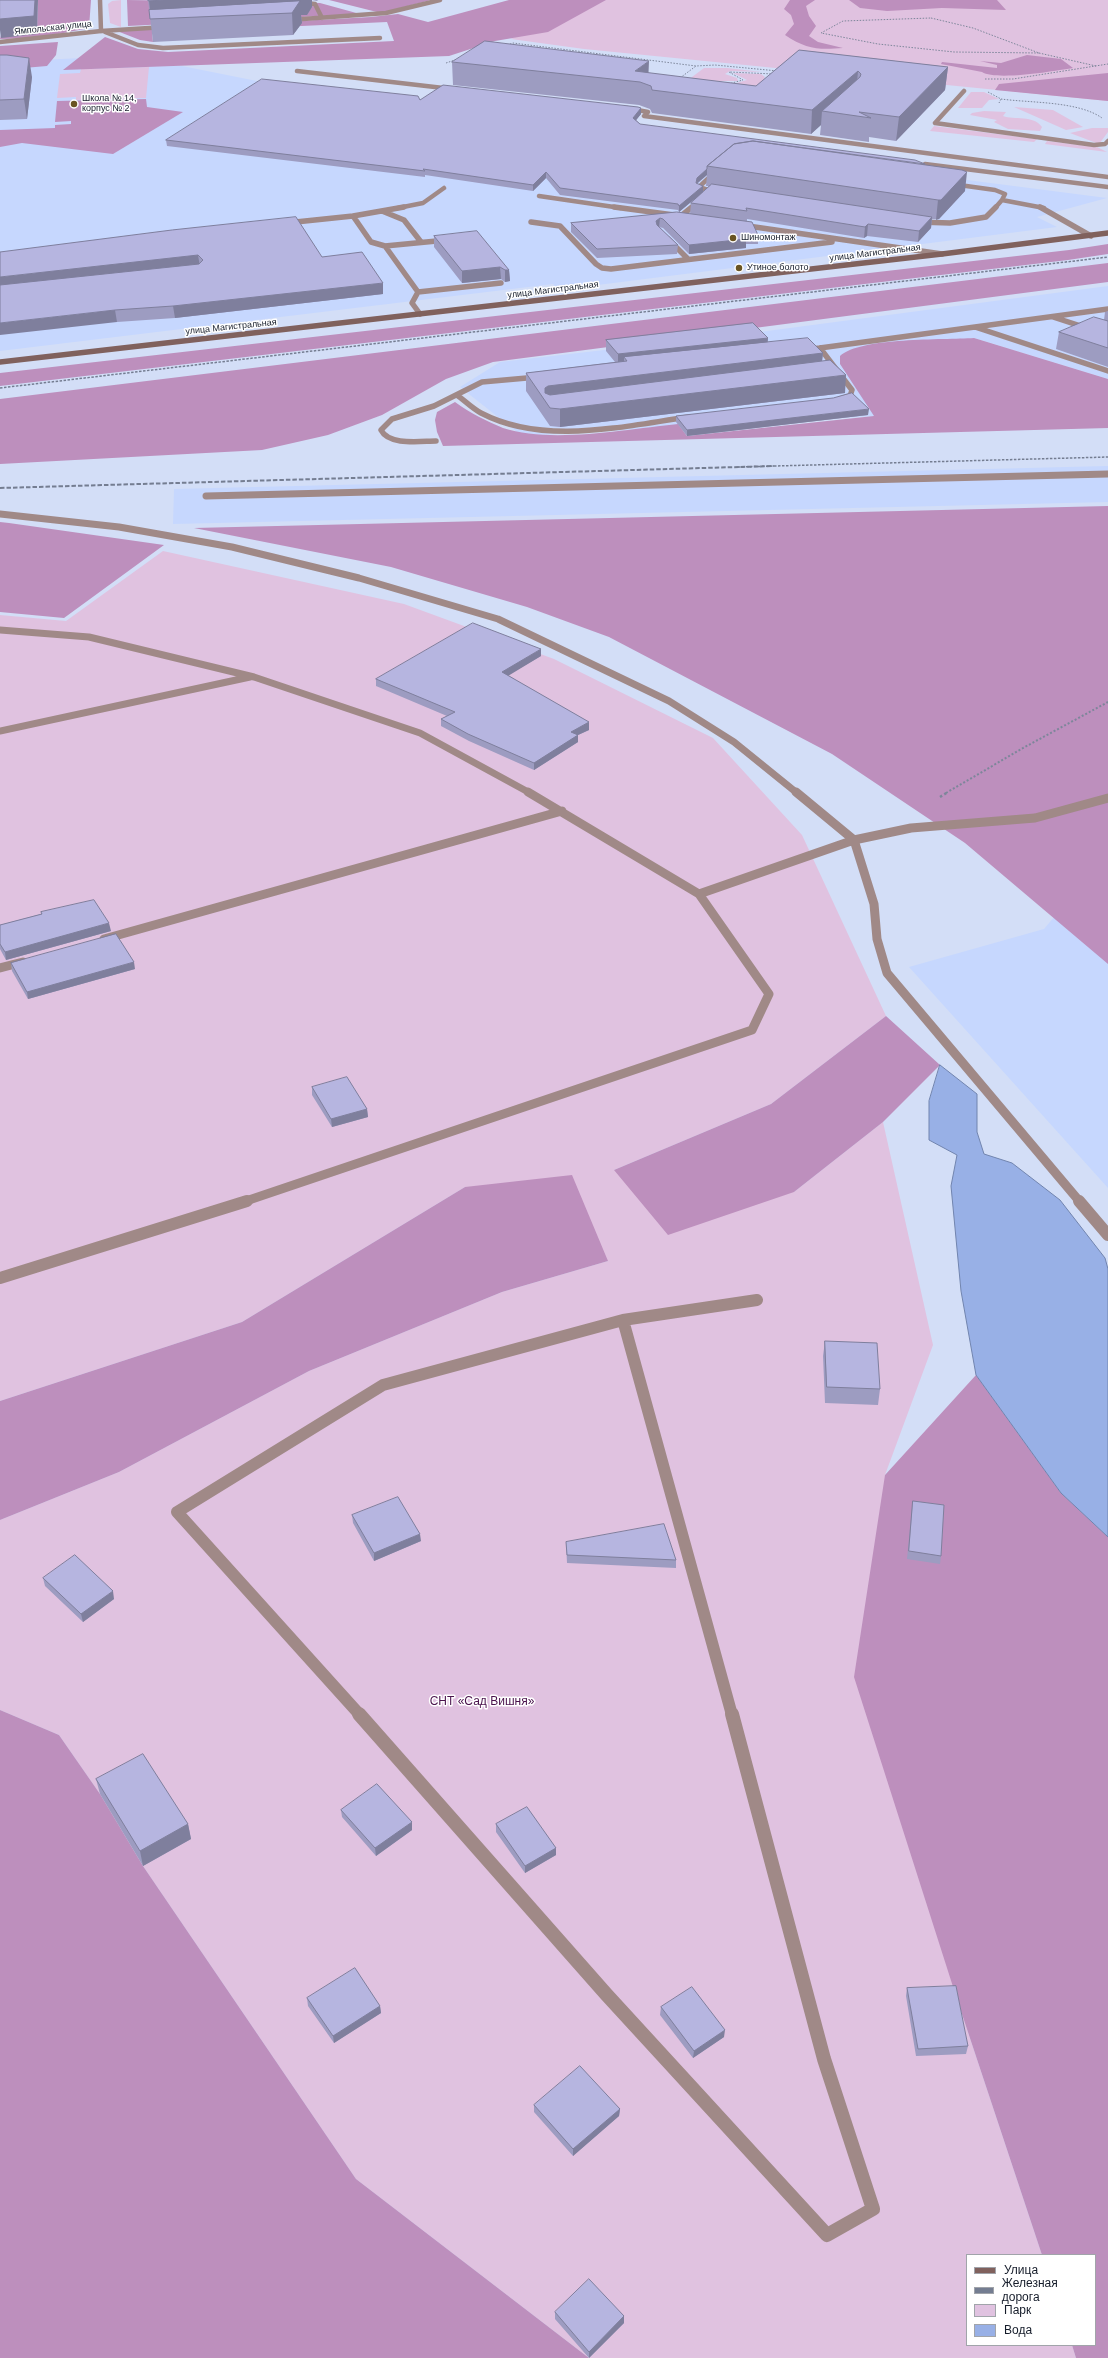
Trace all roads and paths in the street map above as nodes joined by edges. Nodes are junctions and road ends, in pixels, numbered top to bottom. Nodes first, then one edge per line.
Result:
1 (100, 0) edge
2 (278, 0) edge
3 (440, 0) edge
4 (322, 18) junction
5 (282, 20) dead end
6 (171, 26) dead end
7 (101, 31) junction
8 (380, 38) dead end
9 (0, 42) edge
10 (506, 45) edge
11 (1039, 53) junction
12 (463, 58) edge
13 (630, 58) junction
14 (624, 60) edge
15 (1108, 64) edge
16 (696, 66) junction
17 (1096, 66) junction
18 (296, 71) dead end
19 (777, 74) junction
20 (772, 78) edge
21 (982, 79) dead end
22 (677, 80) edge
23 (414, 84) junction
24 (722, 85) edge
25 (726, 86) edge
26 (731, 87) edge
27 (460, 89) edge
28 (964, 91) joint
29 (1002, 99) junction
30 (999, 103) dead end
31 (623, 108) edge
32 (644, 116) junction
33 (638, 122) edge
34 (1104, 122) dead end
35 (818, 133) edge
36 (812, 138) junction
37 (1108, 141) edge
38 (915, 163) edge
39 (724, 164) edge
40 (1108, 177) edge
41 (948, 184) edge
42 (1108, 187) edge
43 (444, 188) dead end
44 (710, 192) junction
45 (725, 194) edge
46 (539, 196) dead end
47 (1002, 200) junction
48 (382, 211) junction
49 (353, 216) junction
50 (680, 216) junction
51 (688, 218) edge
52 (913, 221) edge
53 (532, 222) dead end
54 (282, 223) edge
55 (736, 224) edge
56 (1108, 233) edge
57 (1091, 236) junction
58 (666, 237) edge
59 (450, 239) edge
60 (846, 240) junction
61 (421, 242) junction
62 (385, 246) junction
63 (942, 254) junction
64 (687, 258) junction
65 (501, 283) edge
66 (418, 292) junction
67 (1108, 309) edge
68 (420, 314) junction
69 (1050, 316) junction
70 (972, 326) junction
71 (1108, 335) edge
72 (820, 348) junction
73 (797, 351) edge
74 (0, 362) edge
75 (1108, 371) edge
76 (838, 372) junction
77 (830, 373) edge
78 (548, 376) edge
79 (457, 395) junction
80 (832, 400) edge
81 (699, 416) edge
82 (436, 441) dead end
83 (1108, 474) edge
84 (206, 496) dead end
85 (0, 514) edge
86 (0, 630) edge
87 (254, 677) junction
88 (1108, 702) edge
89 (0, 731) edge
90 (1108, 798) edge
91 (562, 811) junction
92 (911, 828) junction
93 (854, 840) junction
94 (699, 894) junction
95 (91, 943) edge
96 (30, 960) edge
97 (0, 968) edge
98 (1108, 1235) edge
99 (0, 1278) edge
100 (757, 1300) dead end
101 (623, 1320) junction

1 - 7 street, Ямпольская улица
2 - 4 street
3 - 4 street
4 - 5 street
6 - 7 street
7 - 8 street
7 - 9 street, Ямпольская улица
10 - 13 path
11 - 11 path
11 - 17 path
12 - 23 path
13 - 14 path
13 - 16 path
15 - 17 path
16 - 19 path
16 - 22 path
17 - 21 path
18 - 23 street
19 - 20 path
19 - 24 path
23 - 27 street
25 - 26 path
28 - 29 path
28 - 37 street
29 - 30 path
29 - 34 path
31 - 32 street
32 - 33 street
32 - 36 street
35 - 36 street
36 - 40 street
38 - 42 street
39 - 44 street
41 - 47 street
43 - 48 street
44 - 45 street
44 - 50 street
46 - 50 street
47 - 52 street
47 - 57 street
48 - 49 street
48 - 61 street
49 - 54 street
49 - 62 street
50 - 51 street
53 - 64 street
55 - 60 street
56 - 57 main road, улица Магистральная
57 - 63 main road, улица Магистральная
58 - 64 street
59 - 61 street
60 - 63 street
60 - 64 street
61 - 62 street
62 - 66 street
63 - 68 main road, улица Магистральная
65 - 66 street
66 - 68 street
67 - 69 street
68 - 74 main road, улица Магистральная
69 - 70 street
69 - 71 street
70 - 72 street
70 - 75 street
72 - 73 street
72 - 76 street
76 - 77 street
76 - 80 street
78 - 79 street
79 - 81 street
79 - 82 street
83 - 84 street
85 - 93 street
86 - 87 street
87 - 89 street
87 - 91 street
88 - 92 path
90 - 92 street
91 - 94 street
91 - 95 street
92 - 93 street
93 - 94 street
93 - 98 street
94 - 99 street
96 - 97 street
100 - 101 street
101 - 101 street

